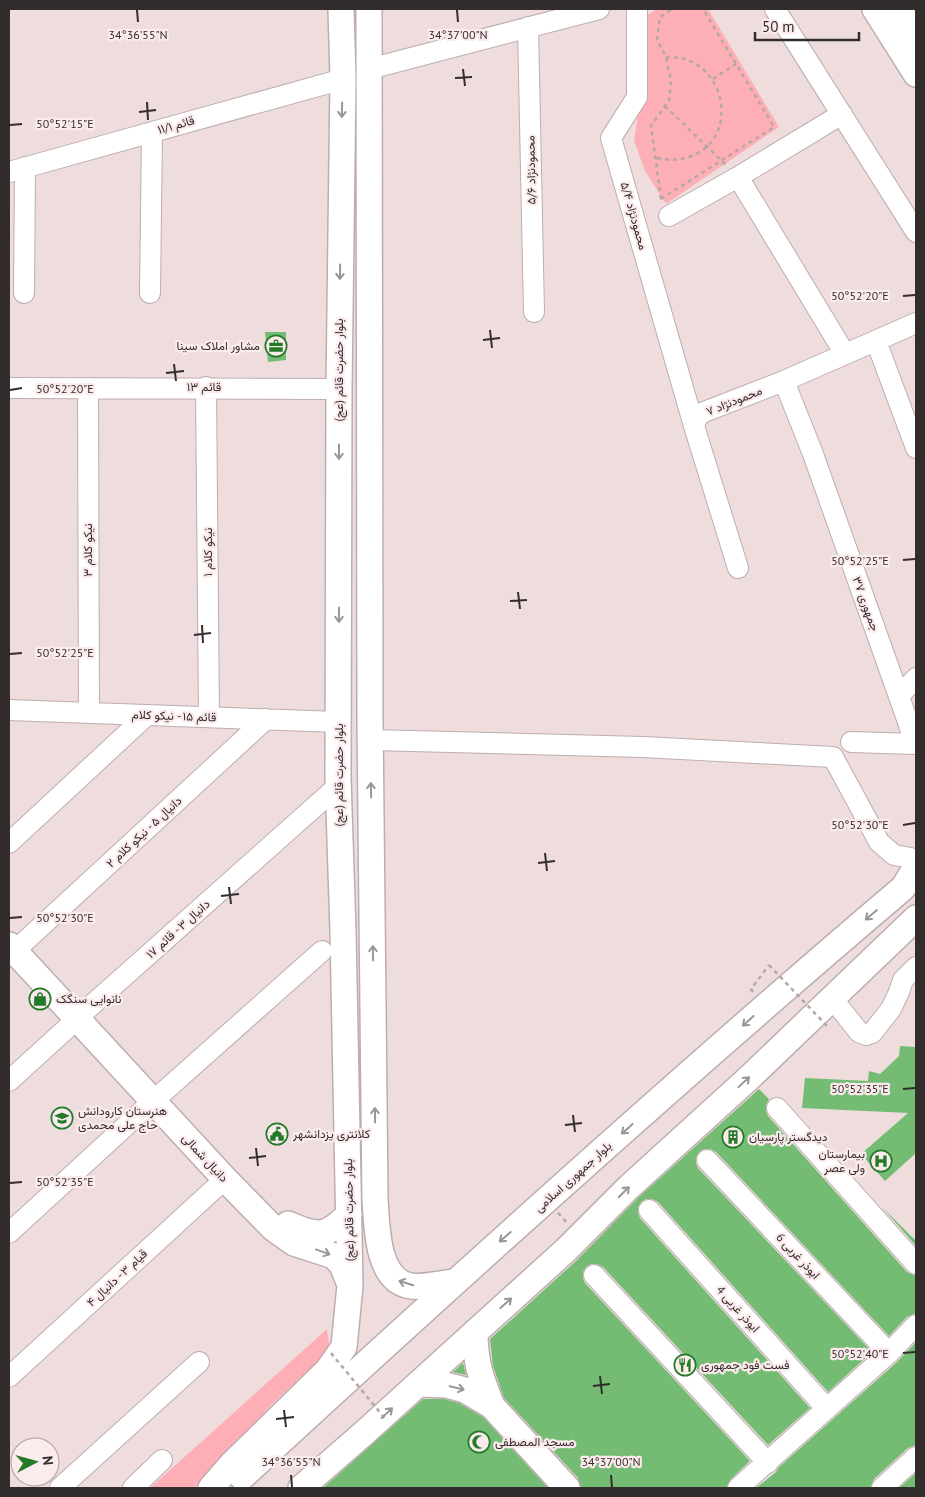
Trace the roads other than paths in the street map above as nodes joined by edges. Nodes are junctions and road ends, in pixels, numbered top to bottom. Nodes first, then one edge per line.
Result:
1 (341, 9) edge
2 (369, 9) edge
3 (599, 9) edge
4 (637, 9) edge
5 (775, 9) edge
6 (875, 9) edge
7 (900, 9) edge
8 (528, 27) junction
9 (916, 36) edge
10 (369, 69) junction
11 (916, 74) edge
12 (343, 79) junction
13 (842, 114) junction
14 (152, 132) junction
15 (17, 170) edge
16 (738, 177) junction
17 (665, 207) road end
18 (916, 232) edge
19 (24, 293) dead end
20 (150, 293) dead end
21 (534, 312) dead end
22 (916, 323) edge
23 (876, 341) junction
24 (845, 354) junction
25 (784, 381) junction
26 (206, 387) junction
27 (9, 388) edge
28 (88, 388) junction
29 (339, 388) junction
30 (694, 426) junction
31 (914, 437) edge
32 (738, 568) dead end
33 (916, 678) edge
34 (899, 696) junction
35 (17, 711) edge
36 (89, 713) junction
37 (147, 715) junction
38 (208, 718) junction
39 (266, 719) junction
40 (339, 722) junction
41 (9, 727) edge
42 (371, 730) junction
43 (850, 742) dead end
44 (915, 744) edge
45 (338, 786) junction
46 (9, 843) edge
47 (916, 863) edge
48 (916, 867) edge
49 (910, 882) edge
50 (916, 918) edge
51 (13, 946) edge
52 (322, 952) dead end
53 (916, 967) edge
54 (832, 998) junction
55 (80, 1016) junction
56 (9, 1081) edge
57 (157, 1098) junction
58 (777, 1108) dead end
59 (707, 1160) dead end
60 (224, 1179) junction
61 (649, 1210) dead end
62 (266, 1213) junction
63 (349, 1214) junction
64 (9, 1233) edge
65 (916, 1264) edge
66 (594, 1275) dead end
67 (454, 1282) junction
68 (350, 1285) junction
69 (916, 1325) edge
70 (475, 1332) junction
71 (889, 1353) junction
72 (199, 1362) dead end
73 (9, 1377) edge
74 (418, 1384) junction
75 (492, 1406) junction
76 (827, 1409) junction
77 (916, 1457) edge
78 (162, 1460) dead end
79 (768, 1463) junction
80 (60, 1488) edge
81 (133, 1488) edge
82 (211, 1488) edge
83 (230, 1488) edge
84 (301, 1488) edge
85 (567, 1488) edge
86 (738, 1488) edge
87 (882, 1488) edge

1 - 12 main road, بلوار حضرت قائم (عج)
2 - 10 main road
3 - 8 street
4 - 30 street, محمودنژاد ۵/۴
5 - 13 street
6 - 11 main road
7 - 9 main road
8 - 10 street
8 - 21 street, محمودنژاد ۵/۶
10 - 12 main road
10 - 42 main road
12 - 14 street, قائم ۱۱/۱
12 -> 29 main road, بلوار حضرت قائم (عج)
13 - 16 street
13 - 18 street
14 - 15 street, قائم ۱۱/۱
14 - 20 street
15 - 19 street
16 - 17 street
16 - 24 street
22 - 23 street, محمودنژاد ۷
23 - 24 street, محمودنژاد ۷
23 - 31 street
24 - 25 street, محمودنژاد ۷
25 - 30 street, محمودنژاد ۷
25 - 34 street, جمهوری ۳۷
26 - 28 street, قائم ۱۳
26 - 29 street, قائم ۱۳
26 - 38 street, نیکو کلام ۱
27 - 28 street, قائم ۱۳
28 - 36 street, نیکو کلام ۳
29 -> 40 main road, بلوار حضرت قائم (عج)
30 - 32 street, محمودنژاد ۷
33 - 34 street
34 - 44 street, جمهوری ۳۷
35 - 36 street, قائم ۱۵ - نیکو کلام
35 - 41 street
36 - 37 street, قائم ۱۵ - نیکو کلام
37 - 38 street, قائم ۱۵ - نیکو کلام
37 - 46 street
38 - 39 street, قائم ۱۵ - نیکو کلام
39 - 40 street, قائم ۱۵ - نیکو کلام
39 - 51 street, دانیال ۵ - نیکو کلام ۲
40 - 42 main road
40 - 45 main road, بلوار حضرت قائم (عج)
42 - 47 street
67 -> 42 main road
43 - 44 street, جمهوری ۳۷
45 - 55 street, دانیال ۳ - قائم ۱۷
45 - 63 main road, بلوار حضرت قائم (عج)
48 - 49 main road, بلوار جمهوری اسلامی
49 -> 67 main road, بلوار جمهوری اسلامی
50 - 54 main road
51 - 55 main road, دانیال شمالی
52 - 57 street
53 - 54 street
70 -> 54 main road
55 - 56 street, دانیال ۳ - قائم ۱۷
55 - 57 main road, دانیال شمالی
57 - 60 main road, دانیال شمالی
57 - 62 main road, دانیال شمالی
57 - 64 street
58 - 65 street
59 - 71 street, ابوذر غربی 6
60 - 62 main road, دانیال شمالی
60 - 73 street, قیام ۳ - دانیال ۴
61 - 76 street, ابوذر غربی 4
62 - 63 main road, دانیال شمالی
62 -> 68 main road, دانیال شمالی
63 - 68 main road, بلوار حضرت قائم (عج)
66 - 79 street
67 - 83 main road, بلوار جمهوری اسلامی
68 - 82 main road, بلوار حضرت قائم (عج)
69 - 71 street
70 - 74 main road
70 - 75 main road
71 - 76 street
72 - 80 street
74 -> 75 main road
84 -> 74 main road
75 - 85 main road
76 - 79 street
77 - 87 street
78 - 81 street
79 - 86 street

